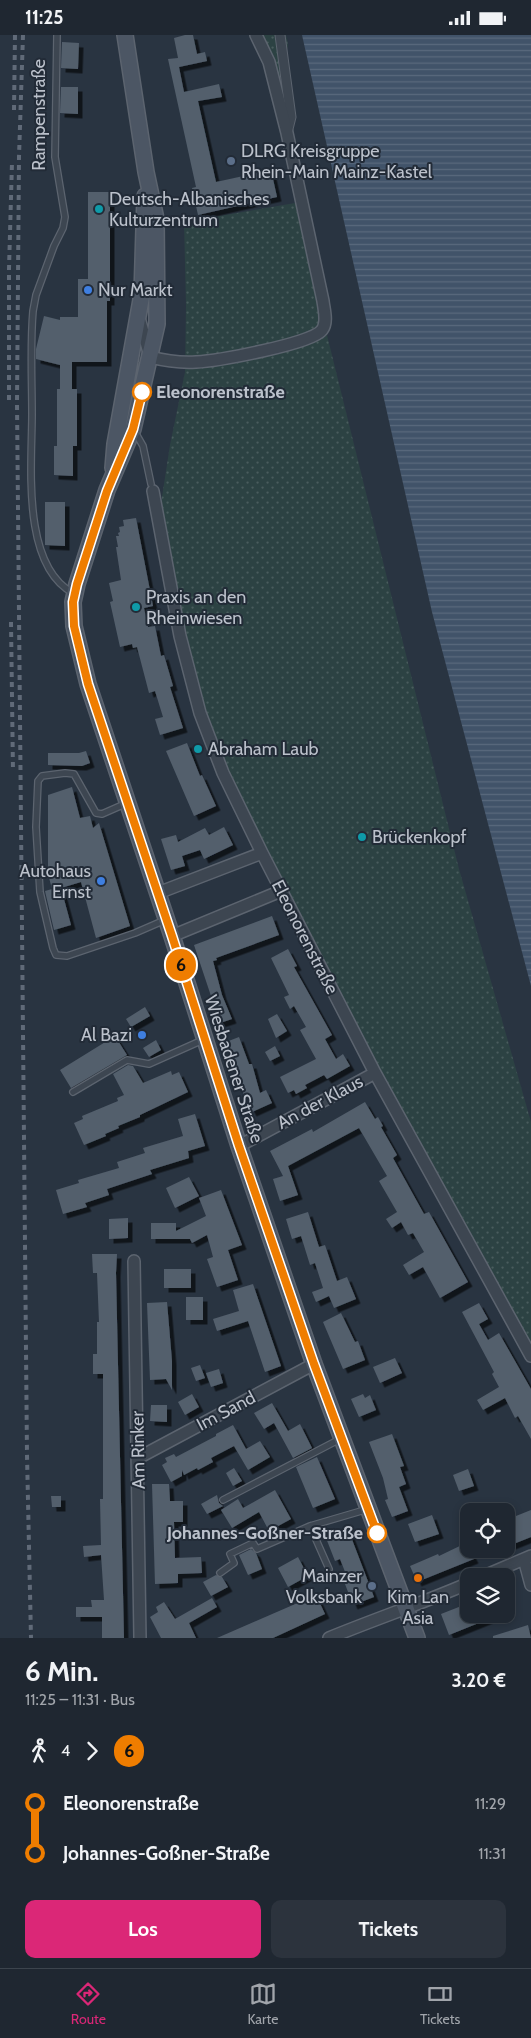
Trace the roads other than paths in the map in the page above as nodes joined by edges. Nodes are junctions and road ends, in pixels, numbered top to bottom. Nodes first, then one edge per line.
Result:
1 (57, 35) edge
2 (125, 35) edge
3 (256, 35) edge
4 (281, 40) edge
5 (287, 133) junction
6 (146, 172) junction
7 (138, 317) junction
8 (150, 357) junction
9 (128, 376) junction
10 (133, 429) junction
11 (113, 475) junction
12 (152, 487) joint
13 (75, 594) junction
14 (128, 803) junction
15 (262, 853) junction
16 (281, 891) junction
17 (158, 893) junction
18 (166, 919) junction
19 (172, 936) junction
20 (205, 1039) junction
21 (374, 1073) junction
22 (73, 1093) dead end
23 (239, 1146) junction
24 (134, 1261) dead end
25 (531, 1356) edge
26 (314, 1364) junction
27 (342, 1438) junction
28 (138, 1458) junction
29 (223, 1500) dead end
30 (368, 1509) junction
31 (310, 1526) junction
32 (527, 1557) edge
33 (502, 1568) edge
34 (329, 1569) dead end
35 (220, 1573) dead end
36 (531, 1585) edge
37 (460, 1587) edge
38 (405, 1609) junction
39 (140, 1638) edge
40 (329, 1638) edge
41 (417, 1638) edge

1 - 13 lane, Rampenstraße
2 - 6 main road
3 - 5 street
4 - 5 street
5 - 8 street
6 - 7 main road
6 - 8 main road
7 - 8 street
7 - 9 main road
8 - 9 street
8 - 10 main road
9 - 11 main road
10 - 11 main road
10 - 12 lane
11 - 13 main road, Wiesbadener Straße
12 - 15 street, Eleonorenstraße
13 - 14 main road, Wiesbadener Straße
14 - 17 main road, Wiesbadener Straße
14 - 18 lane
15 - 16 street, Eleonorenstraße
15 - 17 street
16 - 19 street
16 - 21 street, Eleonorenstraße
17 - 18 main road, Wiesbadener Straße
18 - 19 main road, Wiesbadener Straße
19 - 20 main road, Wiesbadener Straße
20 - 22 lane
20 - 23 main road, Wiesbadener Straße
21 - 23 street, An der Klaus
21 - 25 street, Eleonorenstraße
23 - 26 main road, Wiesbadener Straße
24 - 28 street, Am Rinker
26 - 27 main road, Wiesbadener Straße
26 - 28 street, Im Sand
27 - 29 lane
27 - 30 main road, Wiesbadener Straße
28 - 39 street, Am Rinker
30 - 31 lane
30 - 38 main road, Wiesbadener Straße
31 - 34 lane
31 - 35 lane
32 - 33 street
32 - 36 street
37 - 38 street
38 - 40 street
38 - 41 main road, Wiesbadener Straße

